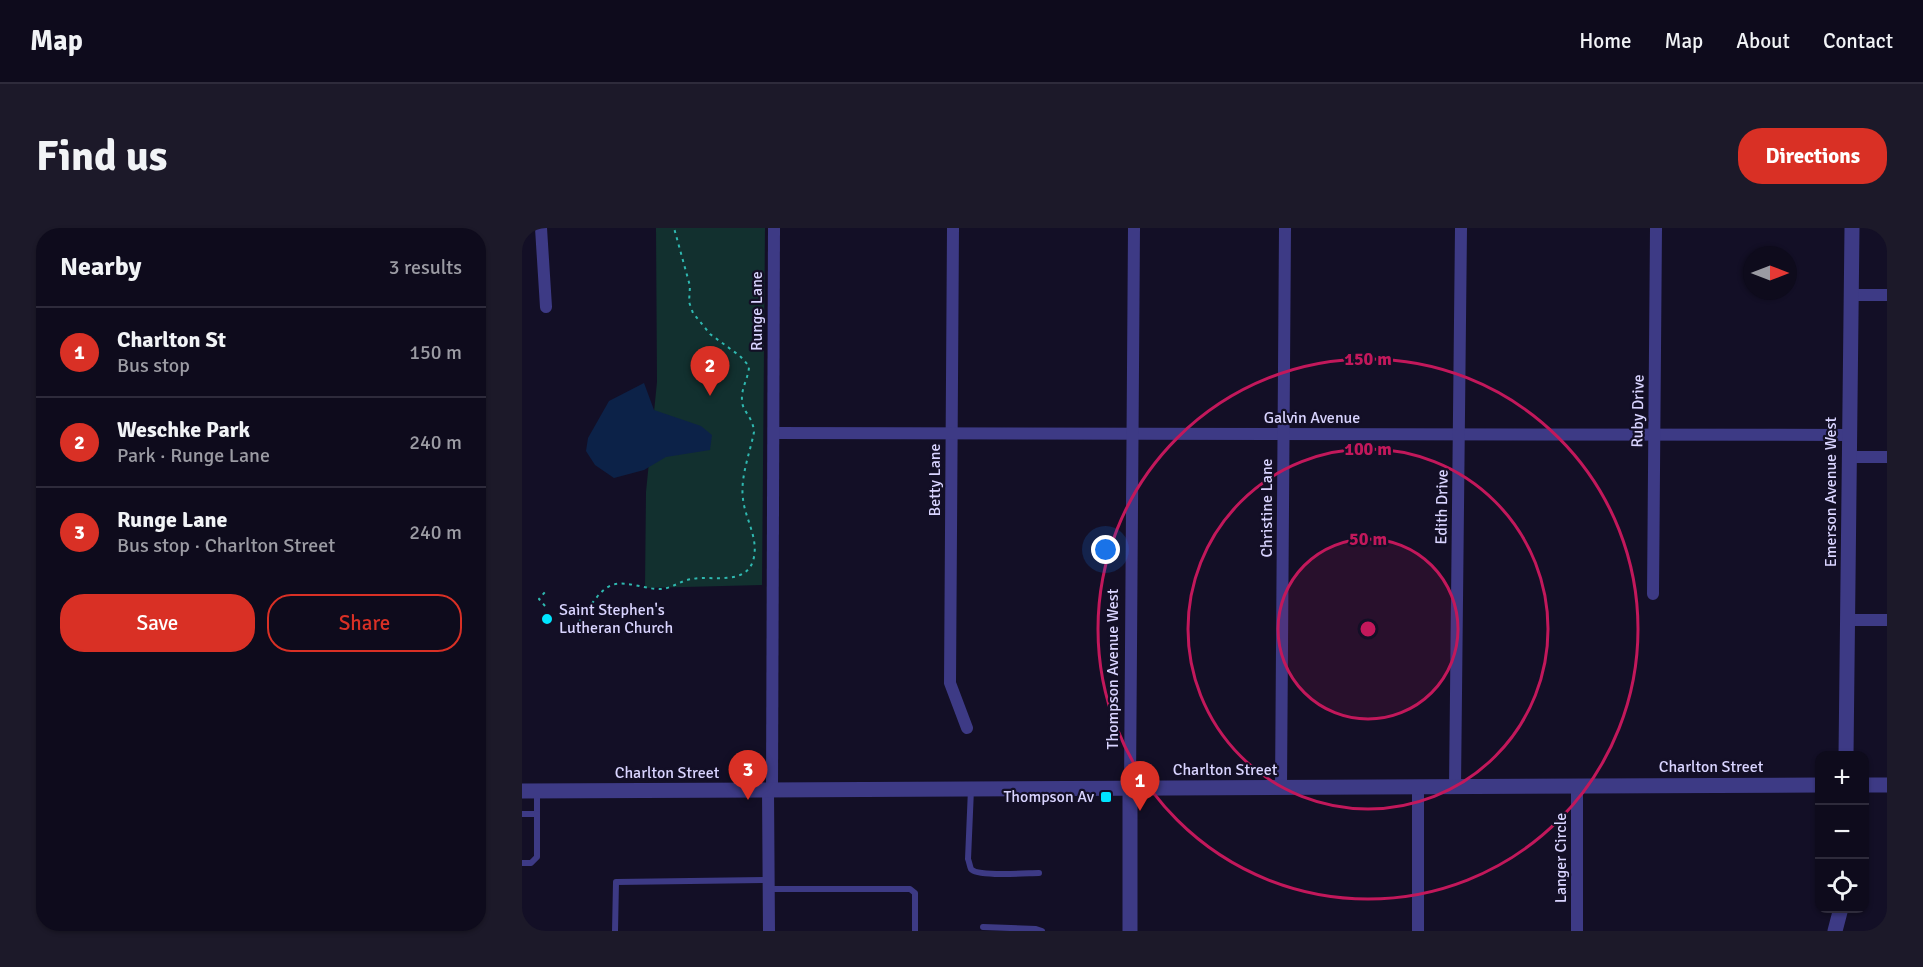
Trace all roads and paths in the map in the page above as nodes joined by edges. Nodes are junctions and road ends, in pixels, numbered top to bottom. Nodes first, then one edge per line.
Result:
1 (541, 228) edge
2 (674, 228) edge
3 (774, 228) edge
4 (953, 228) edge
5 (1134, 228) edge
6 (1285, 228) edge
7 (1461, 228) edge
8 (1656, 228) edge
9 (1852, 228) edge
10 (1851, 295) junction
11 (1887, 295) edge
12 (546, 307) dead end
13 (774, 433) junction
14 (952, 434) junction
15 (1133, 434) junction
16 (1284, 434) junction
17 (1459, 434) junction
18 (1654, 435) junction
19 (1850, 435) junction
20 (1851, 457) junction
21 (1887, 458) edge
22 (545, 592) dead end
23 (1653, 594) dead end
24 (545, 606) dead end
25 (1848, 620) junction
26 (1887, 620) edge
27 (579, 622) dead end
28 (966, 728) dead end
29 (1846, 751) edge
30 (1815, 785) edge
31 (1869, 785) edge
32 (1887, 785) edge
33 (1577, 786) junction
34 (1418, 787) junction
35 (1455, 787) junction
36 (1130, 788) junction
37 (1281, 788) junction
38 (971, 789) junction
39 (770, 790) junction
40 (529, 791) edge
41 (522, 814) edge
42 (537, 814) junction
43 (522, 863) edge
44 (1040, 873) dead end
45 (768, 884) junction
46 (1840, 913) edge
47 (983, 927) dead end
48 (615, 931) edge
49 (769, 931) edge
50 (915, 931) edge
51 (1042, 931) edge
52 (1130, 931) edge
53 (1418, 931) edge
54 (1577, 931) edge
55 (1835, 931) edge

1 - 12 street
2 - 27 path
3 - 13 street, Runge Lane
4 - 14 street, Betty Lane
5 - 15 street, Thompson Avenue West
6 - 16 street, Christine Lane
7 - 17 street, Edith Drive
8 - 18 street, Ruby Drive
9 - 10 street, Emerson Avenue West
10 - 11 street
10 - 19 street, Emerson Avenue West
13 - 14 street, Galvin Avenue
13 - 39 street, Runge Lane
14 - 15 street, Galvin Avenue
14 - 28 street, Betty Lane
15 - 16 street, Galvin Avenue
15 - 36 street, Thompson Avenue West
16 - 17 street, Galvin Avenue
16 - 37 street, Christine Lane
17 - 18 street, Galvin Avenue
17 - 35 street, Edith Drive
18 - 19 street, Galvin Avenue
18 - 23 street, Ruby Drive
19 - 20 street, Emerson Avenue West
20 - 21 street
20 - 25 street, Emerson Avenue West
22 - 24 path
25 - 26 street
25 - 29 street, Emerson Avenue West
30 - 33 street, Charlton Street
31 - 32 street
33 - 35 street, Charlton Street
33 - 54 street, Langer Circle
34 - 35 street, Charlton Street
34 - 37 street, Charlton Street
34 - 53 street
36 - 37 street, Charlton Street
36 - 38 street, Charlton Street
36 - 52 street, Thompson Avenue West
38 - 39 street, Charlton Street
38 - 44 lane
39 - 40 street, Charlton Street
39 - 45 street, Runge Lane
40 - 42 lane
41 - 42 lane
42 - 43 lane
45 - 48 lane
45 - 49 street, Runge Lane
45 - 50 lane
46 - 55 street
47 - 51 lane

